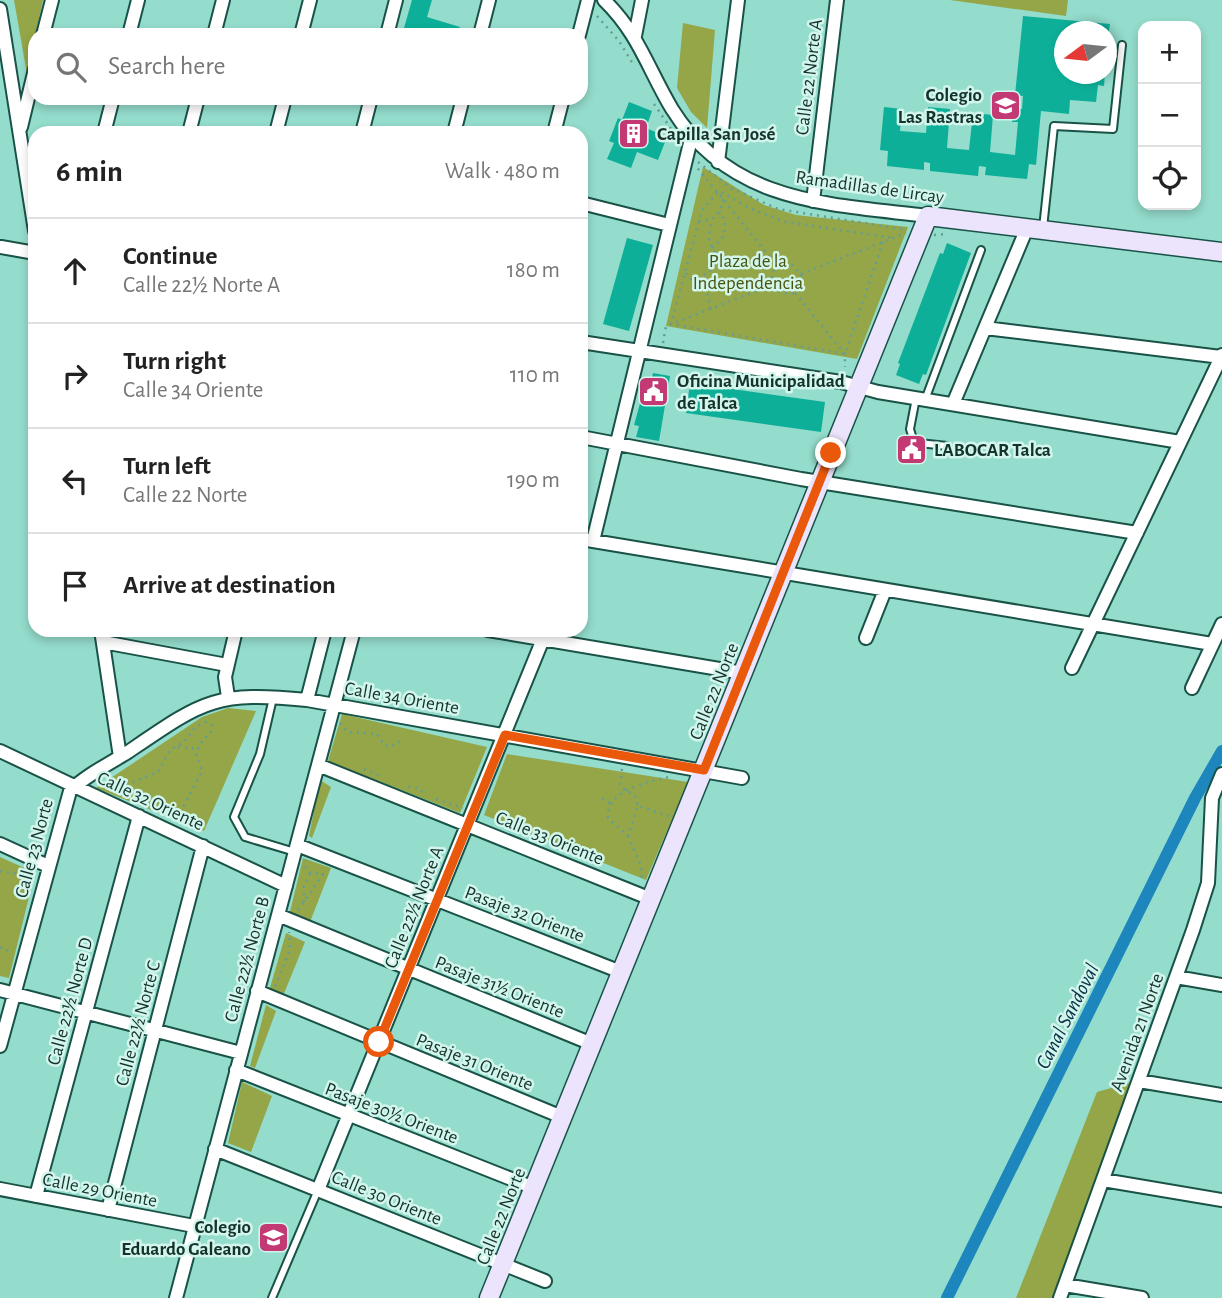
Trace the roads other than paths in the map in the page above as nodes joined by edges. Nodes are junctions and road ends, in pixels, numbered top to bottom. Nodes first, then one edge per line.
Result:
1 (52, 0) edge
2 (138, 0) edge
3 (223, 0) edge
4 (310, 0) edge
5 (396, 0) edge
6 (489, 0) edge
7 (604, 0) edge
8 (642, 0) edge
9 (738, 0) edge
10 (837, 0) edge
11 (587, 4) edge
12 (0, 9) edge
13 (45, 28) edge
14 (131, 28) edge
15 (216, 28) edge
16 (303, 28) edge
17 (389, 28) edge
18 (482, 28) edge
19 (581, 28) edge
20 (635, 36) junction
21 (1122, 46) dead end
22 (28, 97) edge
23 (111, 105) edge
24 (196, 105) edge
25 (283, 105) edge
26 (369, 105) edge
27 (462, 105) edge
28 (561, 105) edge
29 (106, 126) edge
30 (191, 126) edge
31 (278, 126) edge
32 (364, 126) edge
33 (456, 126) edge
34 (556, 126) edge
35 (19, 132) junction
36 (692, 135) junction
37 (718, 162) junction
38 (28, 188) edge
39 (813, 201) junction
40 (588, 205) edge
41 (669, 225) junction
42 (923, 228) junction
43 (1035, 229) junction
44 (1, 247) edge
45 (981, 250) dead end
46 (28, 252) edge
47 (1222, 253) edge
48 (985, 328) junction
49 (588, 343) edge
50 (638, 351) junction
51 (1222, 356) edge
52 (859, 387) junction
53 (920, 399) junction
54 (953, 404) junction
55 (588, 438) edge
56 (1180, 442) junction
57 (615, 444) junction
58 (947, 446) dead end
59 (820, 482) junction
60 (1136, 533) junction
61 (588, 537) edge
62 (588, 540) edge
63 (783, 573) junction
64 (885, 590) junction
65 (1222, 624) edge
66 (1093, 625) junction
67 (102, 637) edge
68 (106, 637) edge
69 (234, 637) edge
70 (323, 637) edge
71 (352, 637) edge
72 (531, 637) edge
73 (866, 638) dead end
74 (543, 639) junction
75 (1212, 644) junction
76 (228, 665) junction
77 (1072, 668) dead end
78 (743, 673) junction
79 (1192, 688) dead end
80 (228, 697) junction
81 (273, 697) junction
82 (307, 700) junction
83 (334, 705) junction
84 (505, 735) junction
85 (0, 751) edge
86 (120, 757) junction
87 (318, 765) junction
88 (704, 770) junction
89 (742, 778) dead end
90 (1221, 779) edge
91 (76, 786) junction
92 (139, 816) junction
93 (468, 825) junction
94 (0, 844) edge
95 (203, 846) junction
96 (296, 848) junction
97 (47, 871) junction
98 (1208, 883) junction
99 (1222, 885) edge
100 (286, 886) junction
101 (644, 897) junction
102 (437, 900) junction
103 (278, 915) junction
104 (408, 970) junction
105 (621, 972) junction
106 (1177, 977) junction
107 (1222, 985) edge
108 (0, 990) edge
109 (257, 991) junction
110 (14, 992) junction
111 (86, 1011) junction
112 (155, 1029) junction
113 (379, 1042) junction
114 (592, 1044) junction
115 (0, 1046) edge
116 (241, 1053) junction
117 (236, 1070) junction
118 (1139, 1081) junction
119 (1222, 1095) edge
120 (348, 1116) junction
121 (562, 1117) junction
122 (215, 1149) junction
123 (1103, 1180) junction
124 (534, 1188) junction
125 (0, 1189) edge
126 (318, 1190) junction
127 (36, 1196) junction
128 (1222, 1200) edge
129 (108, 1210) junction
130 (194, 1226) junction
131 (503, 1264) junction
132 (545, 1281) dead end
133 (1065, 1285) junction
134 (176, 1298) edge
135 (271, 1298) edge
136 (489, 1298) edge
137 (1060, 1298) edge
138 (1142, 1298) edge

1 - 13 street
2 - 14 street
3 - 15 street
4 - 16 street
5 - 17 street
6 - 18 street
7 - 20 street, Ramadillas de Lircay
8 - 20 street
9 - 37 street
10 - 39 street, Calle 22 Norte A
11 - 19 street
12 - 35 street
20 - 36 street, Ramadillas de Lircay
21 - 43 lane
22 - 35 street
23 - 29 street
24 - 30 street
25 - 31 street
26 - 32 street
27 - 33 street
28 - 34 street
35 - 38 street
36 - 37 street, Ramadillas de Lircay
36 - 41 street
37 - 39 street, Ramadillas de Lircay
39 - 42 street, Ramadillas de Lircay
40 - 41 street
41 - 50 street
42 - 43 street, Ramadillas de Lircay
42 - 52 street, Calle 22 Norte
43 - 47 street, Ramadillas de Lircay
43 - 48 street
44 - 46 street
45 - 53 lane
48 - 51 street
48 - 54 street
49 - 50 street
50 - 52 street
50 - 57 street
51 - 56 street
52 - 53 street
52 - 59 street, Calle 22 Norte
53 - 54 street
53 - 58 lane
54 - 56 street
55 - 57 street
56 - 60 street
57 - 59 street
57 - 61 street
59 - 60 street
59 - 63 street, Calle 22 Norte
60 - 66 street
62 - 63 street
63 - 64 street
63 - 78 street, Calle 22 Norte
64 - 66 street
64 - 73 street
65 - 75 street
66 - 75 street
66 - 77 street
67 - 86 street
68 - 76 street
69 - 76 street
70 - 82 street
71 - 83 street, Calle 22½ Norte B
72 - 74 street
74 - 78 street
74 - 84 street, Calle 22½ Norte A
75 - 79 street
76 - 80 street
78 - 88 street, Calle 22 Norte
80 - 81 street, Calle 34 Oriente
80 - 86 street, Calle 34 Oriente
81 - 82 street, Calle 34 Oriente
81 - 96 lane
82 - 83 street, Calle 34 Oriente
83 - 84 street, Calle 34 Oriente
83 - 87 street, Calle 22½ Norte B
84 - 88 street, Calle 34 Oriente
84 - 93 street, Calle 22½ Norte A
85 - 91 street, Calle 32 Oriente
86 - 91 street, Calle 34 Oriente
87 - 93 street, Calle 33 Oriente
87 - 96 street, Calle 22½ Norte B
88 - 89 street, Calle 34 Oriente
88 - 101 street, Calle 22 Norte
90 - 98 street, Avenida 21 Norte
91 - 92 street, Calle 32 Oriente
91 - 97 street, Calle 23 Norte
92 - 95 street, Calle 32 Oriente
92 - 111 street, Calle 22½ Norte D
93 - 101 street, Calle 33 Oriente
93 - 102 street, Calle 22½ Norte A
94 - 97 street
95 - 100 street, Calle 32 Oriente
95 - 112 street, Calle 22½ Norte C
96 - 100 street, Calle 22½ Norte B
96 - 102 street, Pasaje 32 Oriente
97 - 110 street, Calle 23 Norte
98 - 99 street
98 - 106 street, Avenida 21 Norte
100 - 103 street, Calle 22½ Norte B
101 - 105 street, Calle 22 Norte
102 - 104 street, Calle 22½ Norte A
102 - 105 street, Pasaje 32 Oriente
103 - 104 street, Pasaje 31½ Oriente
103 - 109 street, Calle 22½ Norte B
104 - 113 street, Calle 22½ Norte A
104 - 114 street, Pasaje 31½ Oriente
105 - 114 street, Calle 22 Norte
106 - 107 street
106 - 118 street, Avenida 21 Norte
108 - 110 street
109 - 113 street, Pasaje 31 Oriente
109 - 116 street, Calle 22½ Norte B
110 - 111 street
110 - 115 street, Calle 23 Norte
111 - 112 street
111 - 127 street, Calle 22½ Norte D
112 - 116 street
112 - 129 street, Calle 22½ Norte C
113 - 120 street, Calle 22½ Norte A
113 - 121 street, Pasaje 31 Oriente
114 - 121 street, Calle 22 Norte
116 - 117 street, Calle 22½ Norte B
117 - 120 street, Pasaje 30½ Oriente
117 - 122 street, Calle 22½ Norte B
118 - 119 street
118 - 123 street, Avenida 21 Norte
120 - 124 street, Pasaje 30½ Oriente
120 - 126 street, Calle 22½ Norte A
121 - 124 street, Calle 22 Norte
122 - 126 street, Calle 30 Oriente
122 - 130 street, Calle 22½ Norte B
123 - 128 street
123 - 133 street, Avenida 21 Norte
124 - 131 street, Calle 22 Norte
125 - 127 street, Calle 29 Oriente
126 - 131 street, Calle 30 Oriente
126 - 135 lane
127 - 129 street, Calle 29 Oriente
129 - 130 street, Calle 29 Oriente
130 - 134 street, Calle 22½ Norte B
131 - 132 street, Calle 30 Oriente
131 - 136 street, Calle 22 Norte
133 - 137 street, Avenida 21 Norte
133 - 138 street

